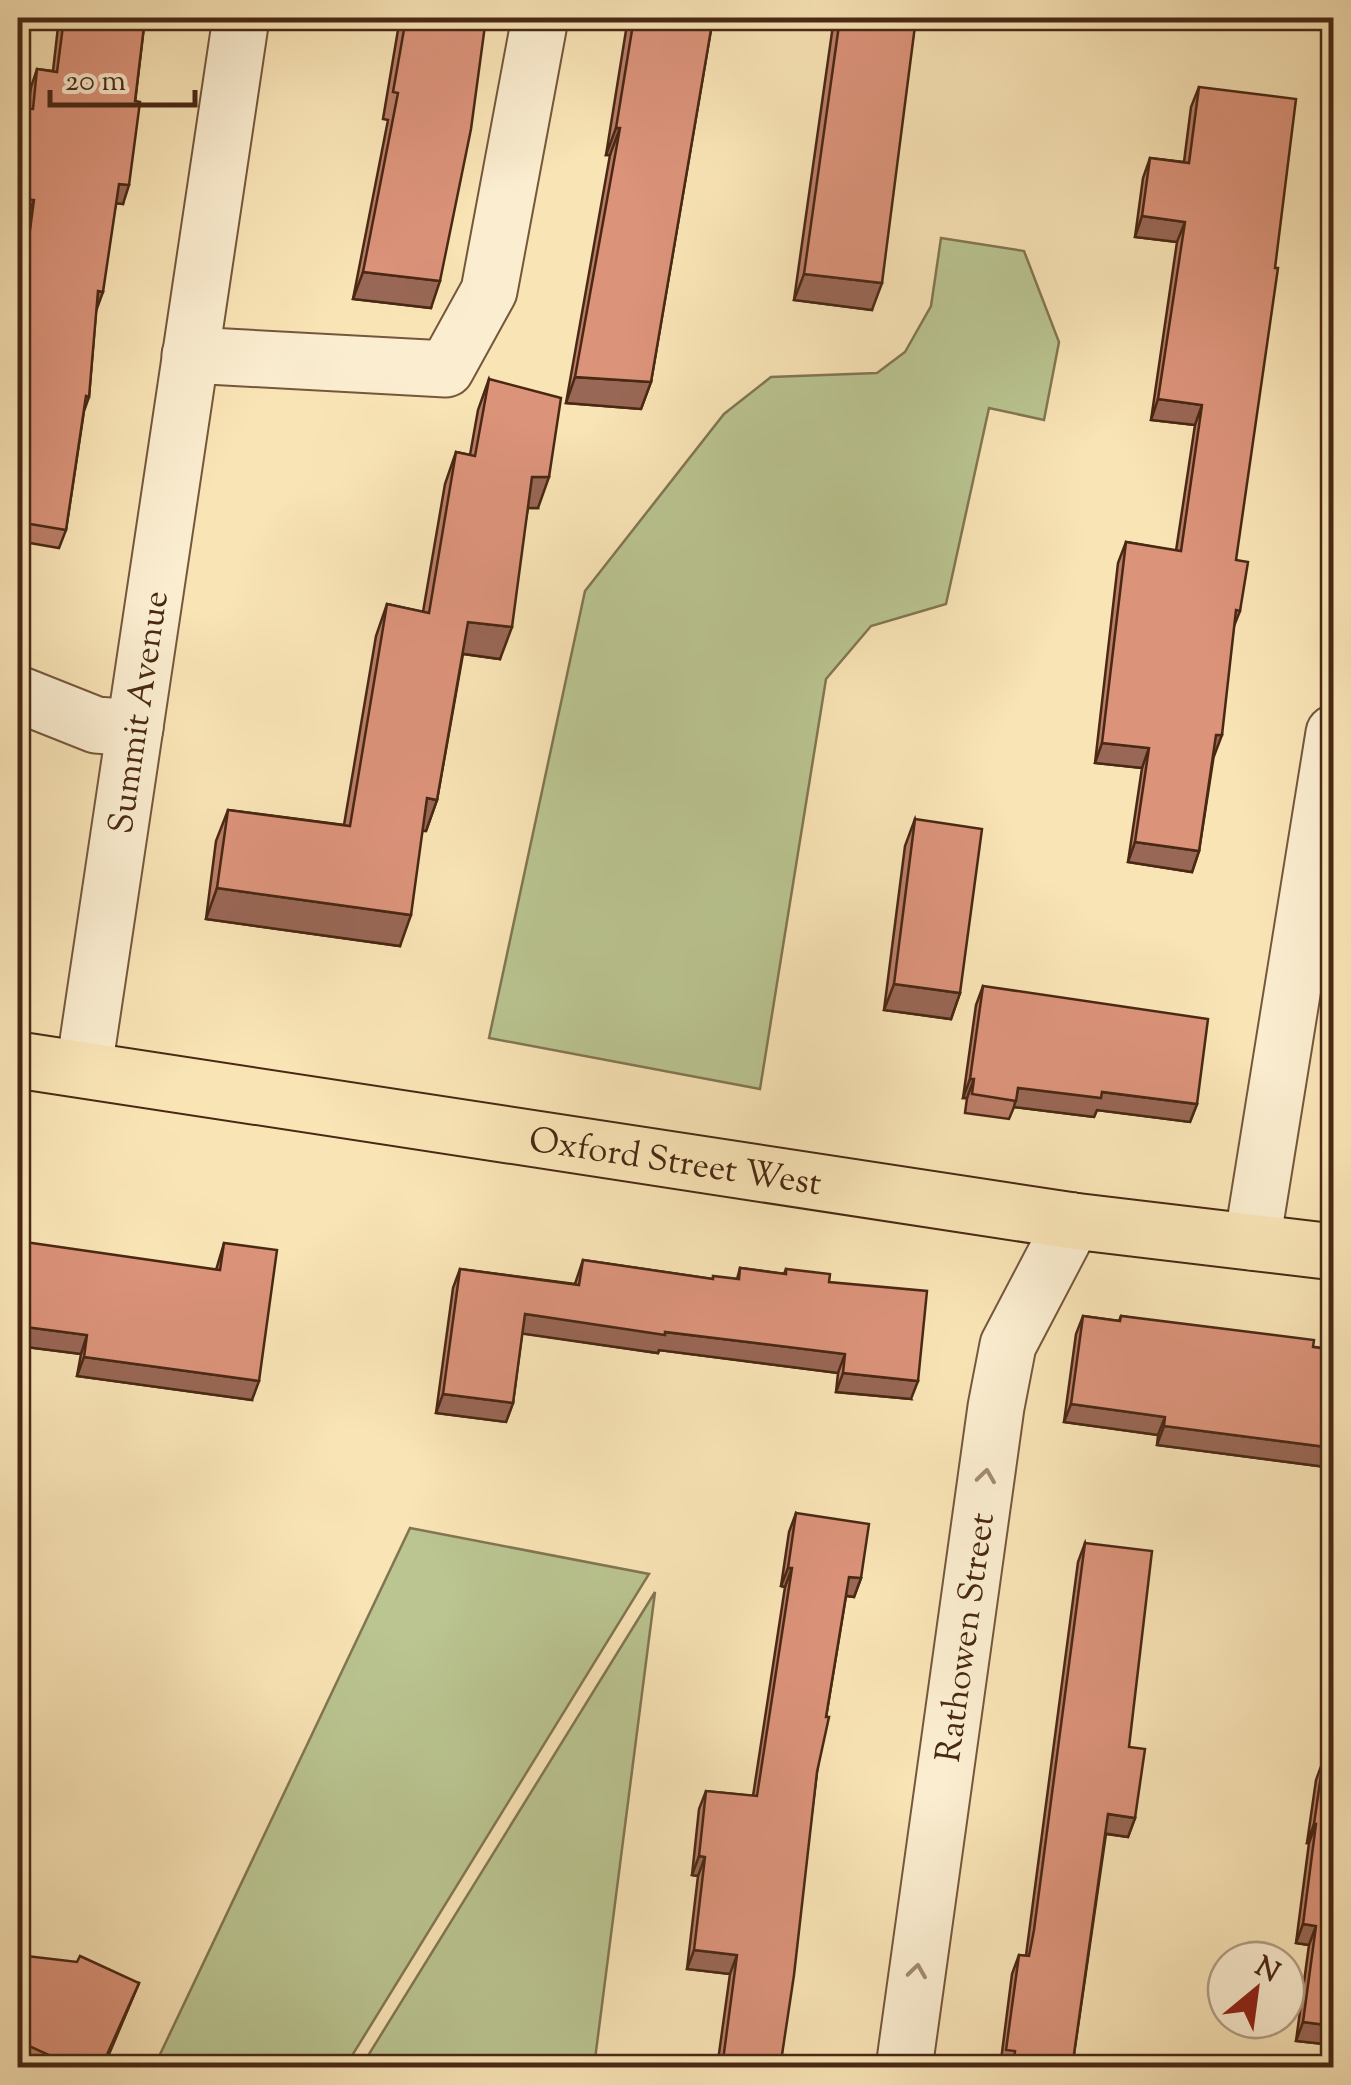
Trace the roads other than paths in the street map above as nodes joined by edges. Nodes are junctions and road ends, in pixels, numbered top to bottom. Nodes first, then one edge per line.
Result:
1 (241, 18) edge
2 (540, 18) edge
3 (190, 354) junction
4 (18, 694) edge
5 (135, 728) junction
6 (1334, 733) edge
7 (18, 1060) edge
8 (84, 1068) junction
9 (1073, 1221) junction
10 (1252, 1242) junction
11 (1334, 1252) edge
12 (904, 2068) edge

1 - 3 street, Summit Avenue
2 - 3 street
3 - 5 street, Summit Avenue
4 - 5 street
5 - 8 street, Summit Avenue
6 - 10 street
7 - 8 main road, Oxford Street West
8 - 9 main road, Oxford Street West
9 - 10 main road, Oxford Street West
12 -> 9 street, Rathowen Street
10 - 11 main road, Oxford Street West

